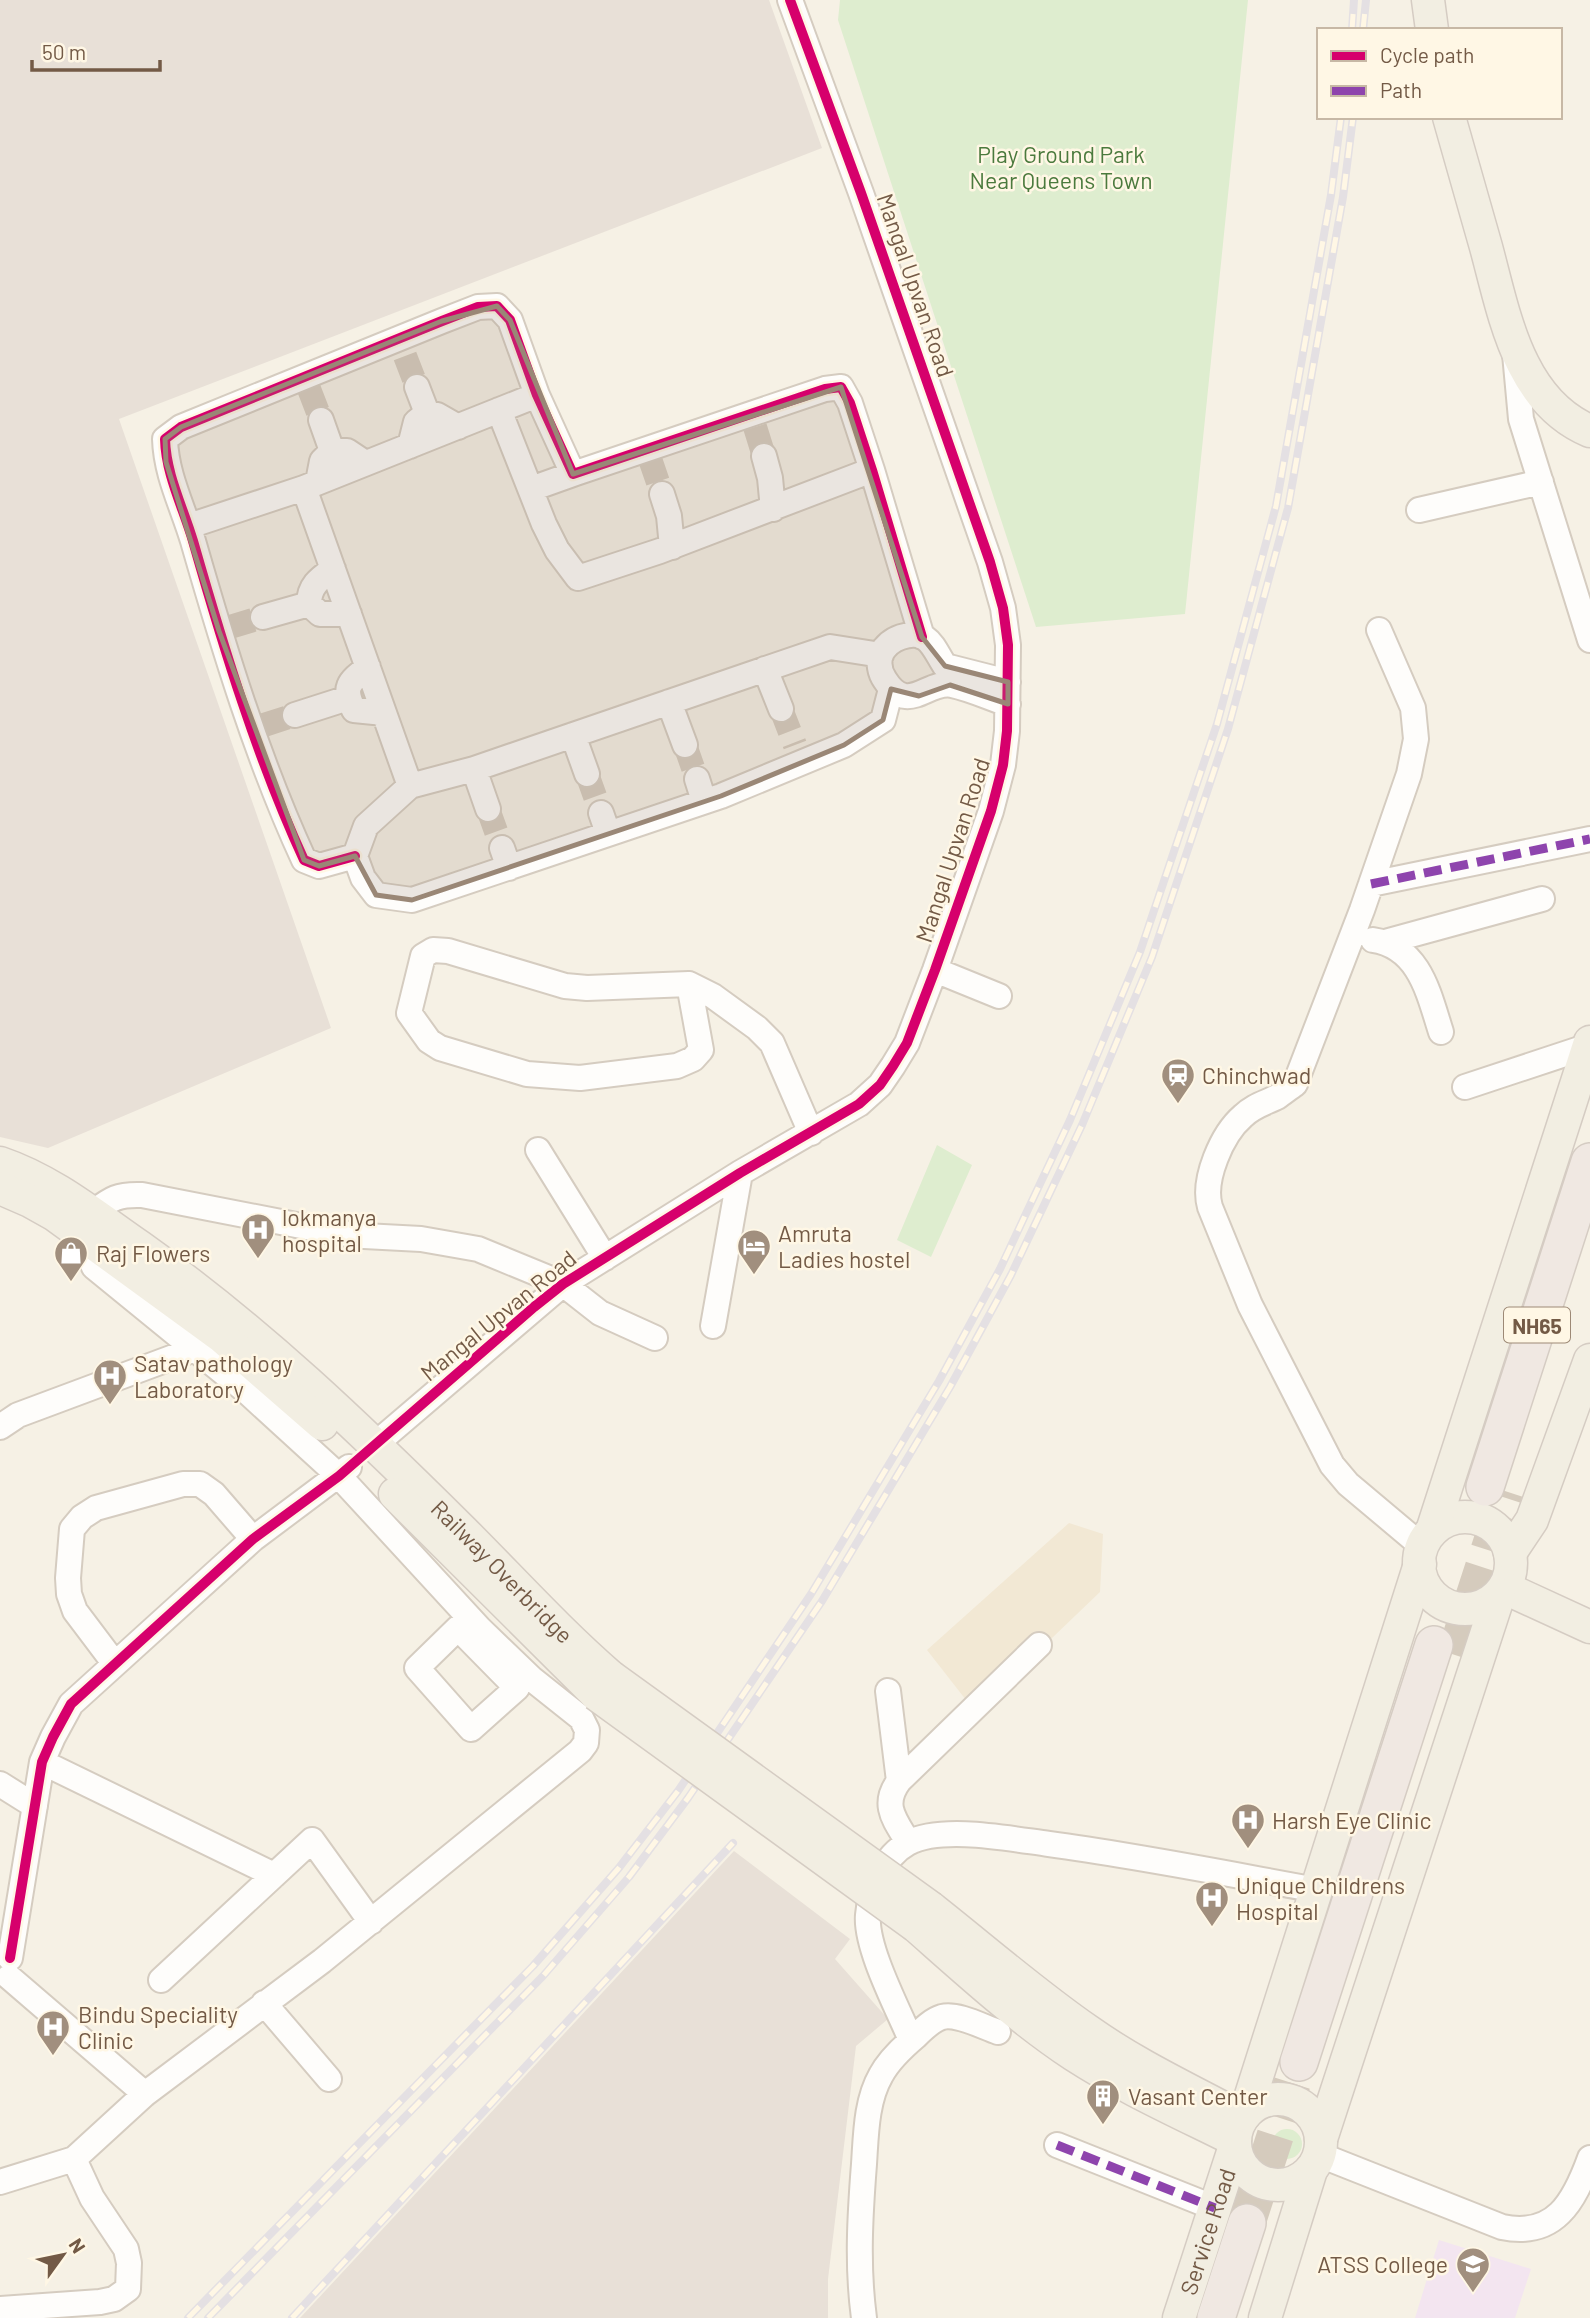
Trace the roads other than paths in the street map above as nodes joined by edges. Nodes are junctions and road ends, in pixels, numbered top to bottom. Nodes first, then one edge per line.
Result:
1 (790, 0) edge
2 (1428, 0) edge
3 (1432, 28) edge
4 (1450, 119) edge
5 (1514, 347) junction
6 (417, 387) tunnel mouth
7 (537, 395) junction
8 (499, 410) junction
9 (427, 413) junction
10 (321, 420) tunnel mouth
11 (458, 427) junction
12 (1590, 431) edge
13 (410, 446) junction
14 (332, 451) junction
15 (365, 463) junction
16 (767, 467) tunnel mouth
17 (872, 470) junction
18 (573, 474) junction
19 (1541, 482) junction
20 (311, 485) junction
21 (531, 489) junction
22 (665, 505) tunnel mouth
23 (782, 505) junction
24 (1419, 510) dead end
25 (189, 526) junction
26 (681, 543) junction
27 (333, 569) junction
28 (309, 604) junction
29 (349, 614) junction
30 (263, 617) tunnel mouth
31 (1379, 630) dead end
32 (922, 637) junction
33 (1590, 640) edge
34 (881, 655) junction
35 (368, 667) junction
36 (765, 669) junction
37 (891, 689) junction
38 (1008, 693) junction
39 (348, 698) junction
40 (669, 702) junction
41 (780, 709) tunnel mouth
42 (384, 713) junction
43 (295, 715) tunnel mouth
44 (573, 735) junction
45 (685, 746) tunnel mouth
46 (474, 769) junction
47 (587, 774) tunnel mouth
48 (410, 786) junction
49 (488, 809) tunnel mouth
50 (1590, 839) edge
51 (355, 856) junction
52 (1371, 884) junction
53 (1542, 899) dead end
54 (1352, 936) junction
55 (1385, 942) junction
56 (935, 970) junction
57 (689, 984) junction
58 (999, 996) dead end
59 (1441, 1032) dead end
60 (1589, 1044) edge
61 (1465, 1087) dead end
62 (811, 1133) junction
63 (538, 1150) dead end
64 (1590, 1162) edge
65 (0, 1163) edge
66 (740, 1173) junction
67 (0, 1188) edge
68 (86, 1223) junction
69 (1590, 1245) edge
70 (605, 1258) junction
71 (563, 1284) junction
72 (713, 1326) dead end
73 (655, 1338) dead end
74 (195, 1349) junction
75 (1590, 1360) edge
76 (0, 1427) edge
77 (385, 1436) dead end
78 (344, 1471) junction
79 (253, 1539) junction
80 (1425, 1548) junction
81 (1510, 1553) junction
82 (1502, 1591) junction
83 (1590, 1627) edge
84 (1040, 1645) dead end
85 (1445, 1650) tunnel mouth
86 (115, 1664) junction
87 (888, 1691) dead end
88 (42, 1762) junction
89 (899, 1781) junction
90 (0, 1784) edge
91 (35, 1805) junction
92 (908, 1843) junction
93 (274, 1875) junction
94 (1317, 1890) junction
95 (371, 1922) junction
96 (5, 1967) edge
97 (161, 1980) dead end
98 (264, 2003) junction
99 (998, 2032) dead end
100 (911, 2040) junction
101 (1310, 2066) tunnel mouth
102 (329, 2079) dead end
103 (145, 2094) junction
104 (1239, 2130) junction
105 (1057, 2145) dead end
106 (1317, 2155) junction
107 (1590, 2158) edge
108 (75, 2159) junction
109 (0, 2182) edge
110 (1243, 2221) junction
111 (0, 2309) edge
112 (864, 2318) edge
113 (1179, 2318) edge
114 (1216, 2318) edge
115 (1241, 2318) edge
116 (1265, 2318) edge

1 - 38 street, Mangal Upvan Road
2 - 3 main road
4 - 5 main road
5 - 12 main road
5 - 19 street
6 - 9 street
7 - 8 street
7 - 18 street
7 - 25 street
8 - 11 street
8 - 21 street
9 - 11 street
9 - 13 street
10 - 14 street
11 - 13 street
13 - 15 street
14 - 15 street
14 - 20 street
15 - 20 street
16 - 23 street
17 - 18 street
17 - 23 street
17 - 32 street
18 - 21 street
19 - 24 street
19 - 33 street
20 - 25 street
20 - 27 street
21 - 26 street
22 - 26 street
23 - 26 street
25 - 51 street
27 - 28 street
27 - 29 street
28 - 29 street
28 - 30 street
29 - 35 street
31 - 52 street
32 - 34 street
32 - 38 street
34 - 36 street
34 - 37 street
35 - 39 street
35 - 42 street
36 - 40 street
36 - 41 street
37 - 38 street
37 - 51 street
38 - 56 street, Mangal Upvan Road
39 - 42 street
39 - 43 street
40 - 44 street
40 - 45 street
42 - 48 street
44 - 46 street
44 - 47 street
46 - 48 street
46 - 49 street
48 - 51 street
50 - 52 street
52 - 54 street
53 - 55 street
54 - 55 street
54 - 80 street
55 - 59 street
56 - 58 street
56 - 62 street, Mangal Upvan Road
57 - 57 street
57 - 62 street
60 - 61 street
60 - 80 main road, Service Road
62 - 66 street, Mangal Upvan Road
63 - 70 street
64 - 69 highway, NH65
65 - 68 main road
66 - 70 street, Mangal Upvan Road
66 - 72 street
67 - 68 main road
68 - 71 street
68 - 74 street
68 - 104 main road, Railway Overbridge, bridge
70 - 71 street, Mangal Upvan Road
71 - 73 street
71 - 77 street, Mangal Upvan Road
74 - 76 street
74 - 78 street
75 - 81 main road
78 - 79 street
78 - 95 street
79 - 86 street
79 - 86 street
80 - 81 main road
80 - 82 main road
80 - 94 main road, Service Road
81 - 82 main road
82 - 83 main road
82 - 106 main road
84 - 89 street
85 - 101 highway
86 - 88 street
87 - 89 street
88 - 91 street
88 - 93 street
89 - 92 street
90 - 91 street
91 - 96 street
92 - 94 street
92 - 100 street
93 - 95 street
93 - 97 street
94 - 104 main road, Service Road
95 - 98 street
96 - 103 street
98 - 102 street
98 - 103 street
99 - 100 street
100 - 112 street
103 - 108 street
104 - 106 main road
104 - 106 main road
104 - 110 main road, Service Road
105 - 110 street
106 - 107 street
106 - 116 main road
108 - 109 street
108 - 111 street
110 - 113 main road, Service Road
110 - 114 highway
110 - 115 highway

